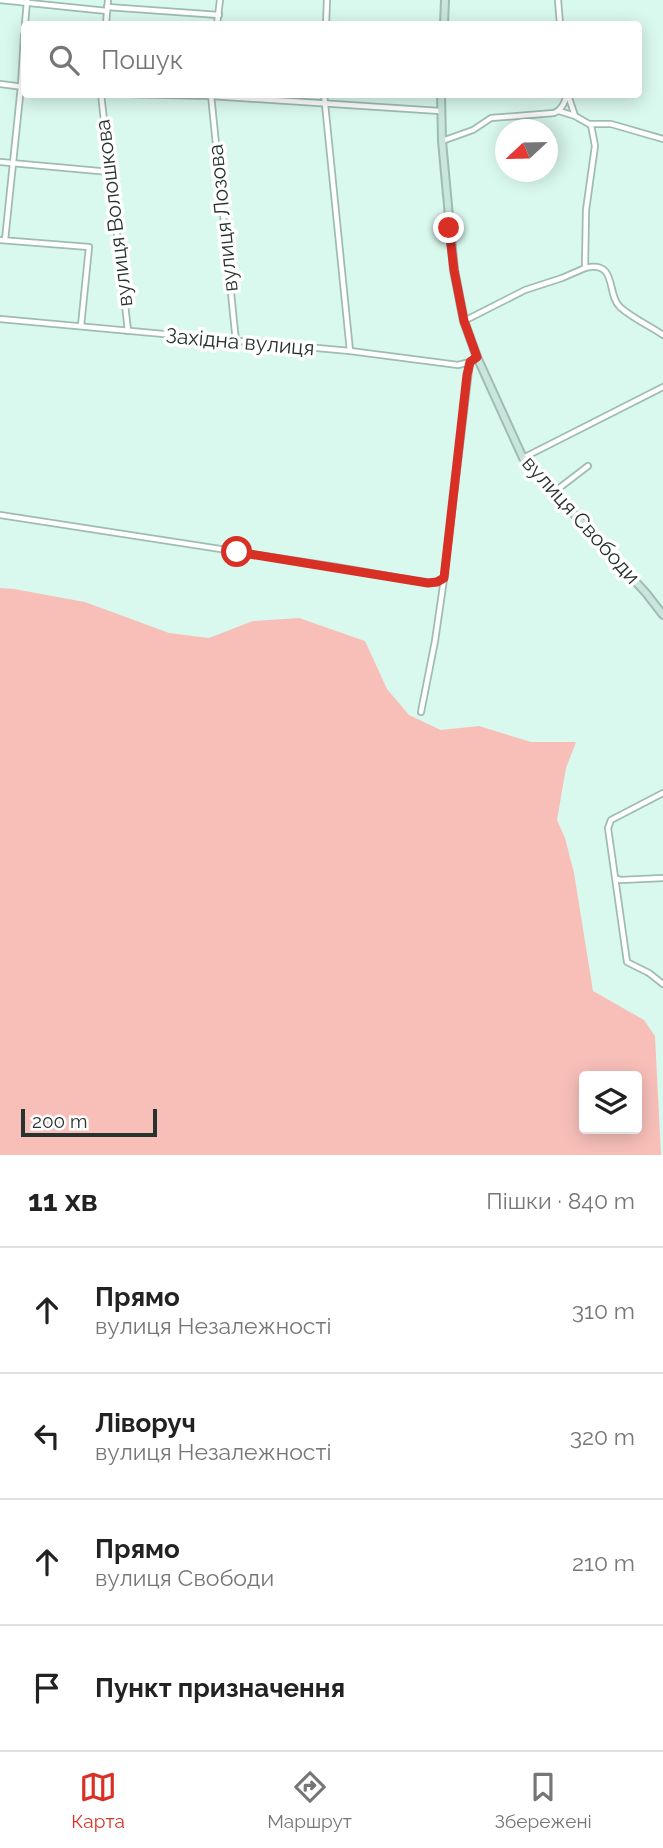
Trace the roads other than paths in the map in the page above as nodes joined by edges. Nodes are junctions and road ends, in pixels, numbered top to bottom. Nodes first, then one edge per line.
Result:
1 (0, 0) edge
2 (108, 0) edge
3 (220, 0) edge
4 (327, 0) edge
5 (445, 0) edge
6 (558, 0) edge
7 (27, 1) edge
8 (107, 9) junction
9 (219, 15) junction
10 (25, 21) edge
11 (106, 21) edge
12 (218, 21) edge
13 (326, 21) edge
14 (444, 21) edge
15 (560, 21) edge
16 (0, 84) edge
17 (21, 87) edge
18 (22, 98) edge
19 (101, 98) edge
20 (211, 98) edge
21 (249, 98) edge
22 (324, 98) edge
23 (441, 98) edge
24 (566, 98) edge
25 (569, 98) edge
26 (324, 104) junction
27 (440, 111) junction
28 (559, 111) junction
29 (575, 116) junction
30 (591, 125) junction
31 (663, 139) edge
32 (442, 141) junction
33 (0, 162) edge
34 (13, 163) junction
35 (110, 172) junction
36 (3, 240) edge
37 (585, 268) junction
38 (0, 318) edge
39 (464, 321) junction
40 (80, 326) junction
41 (128, 331) junction
42 (663, 335) edge
43 (236, 342) junction
44 (350, 351) junction
45 (477, 357) junction
46 (470, 362) junction
47 (663, 387) edge
48 (523, 458) junction
49 (588, 466) dead end
50 (554, 492) junction
51 (0, 515) edge
52 (444, 578) junction
53 (663, 615) edge
54 (422, 712) dead end
55 (663, 793) edge
56 (616, 878) junction
57 (663, 878) edge
58 (663, 984) edge

1 - 7 street
2 - 8 street
3 - 9 street
4 - 13 street
5 - 14 street
6 - 15 street
7 - 8 street
7 - 10 street
8 - 9 street
8 - 11 street
9 - 12 street
16 - 17 street
18 - 34 street
19 - 35 street, вулиця Волошкова
20 - 43 street, вулиця Лозова
21 - 26 street
22 - 26 street
23 - 27 street, вулиця Свободи
24 - 28 street
25 - 29 street
26 - 27 street
26 - 44 street
27 - 32 street, вулиця Свободи
28 - 29 street
28 - 32 street
29 - 30 street
30 - 31 street
30 - 37 street
32 - 39 street, вулиця Свободи
33 - 34 street
34 - 35 street
34 - 36 street
35 - 41 street, вулиця Волошкова
36 - 40 street
37 - 39 street
37 - 42 street
38 - 40 street, Західна вулиця
39 - 45 street, вулиця Свободи
40 - 41 street, Західна вулиця
41 - 43 street, Західна вулиця
43 - 44 street, Західна вулиця
44 - 46 street, Західна вулиця
45 - 46 street
45 - 48 street, вулиця Свободи
46 - 52 street
47 - 48 street
48 - 50 street, вулиця Свободи
49 - 50 street
50 - 53 street, вулиця Свободи
51 - 52 street
52 - 54 street
55 - 56 street
56 - 57 street
56 - 58 street

